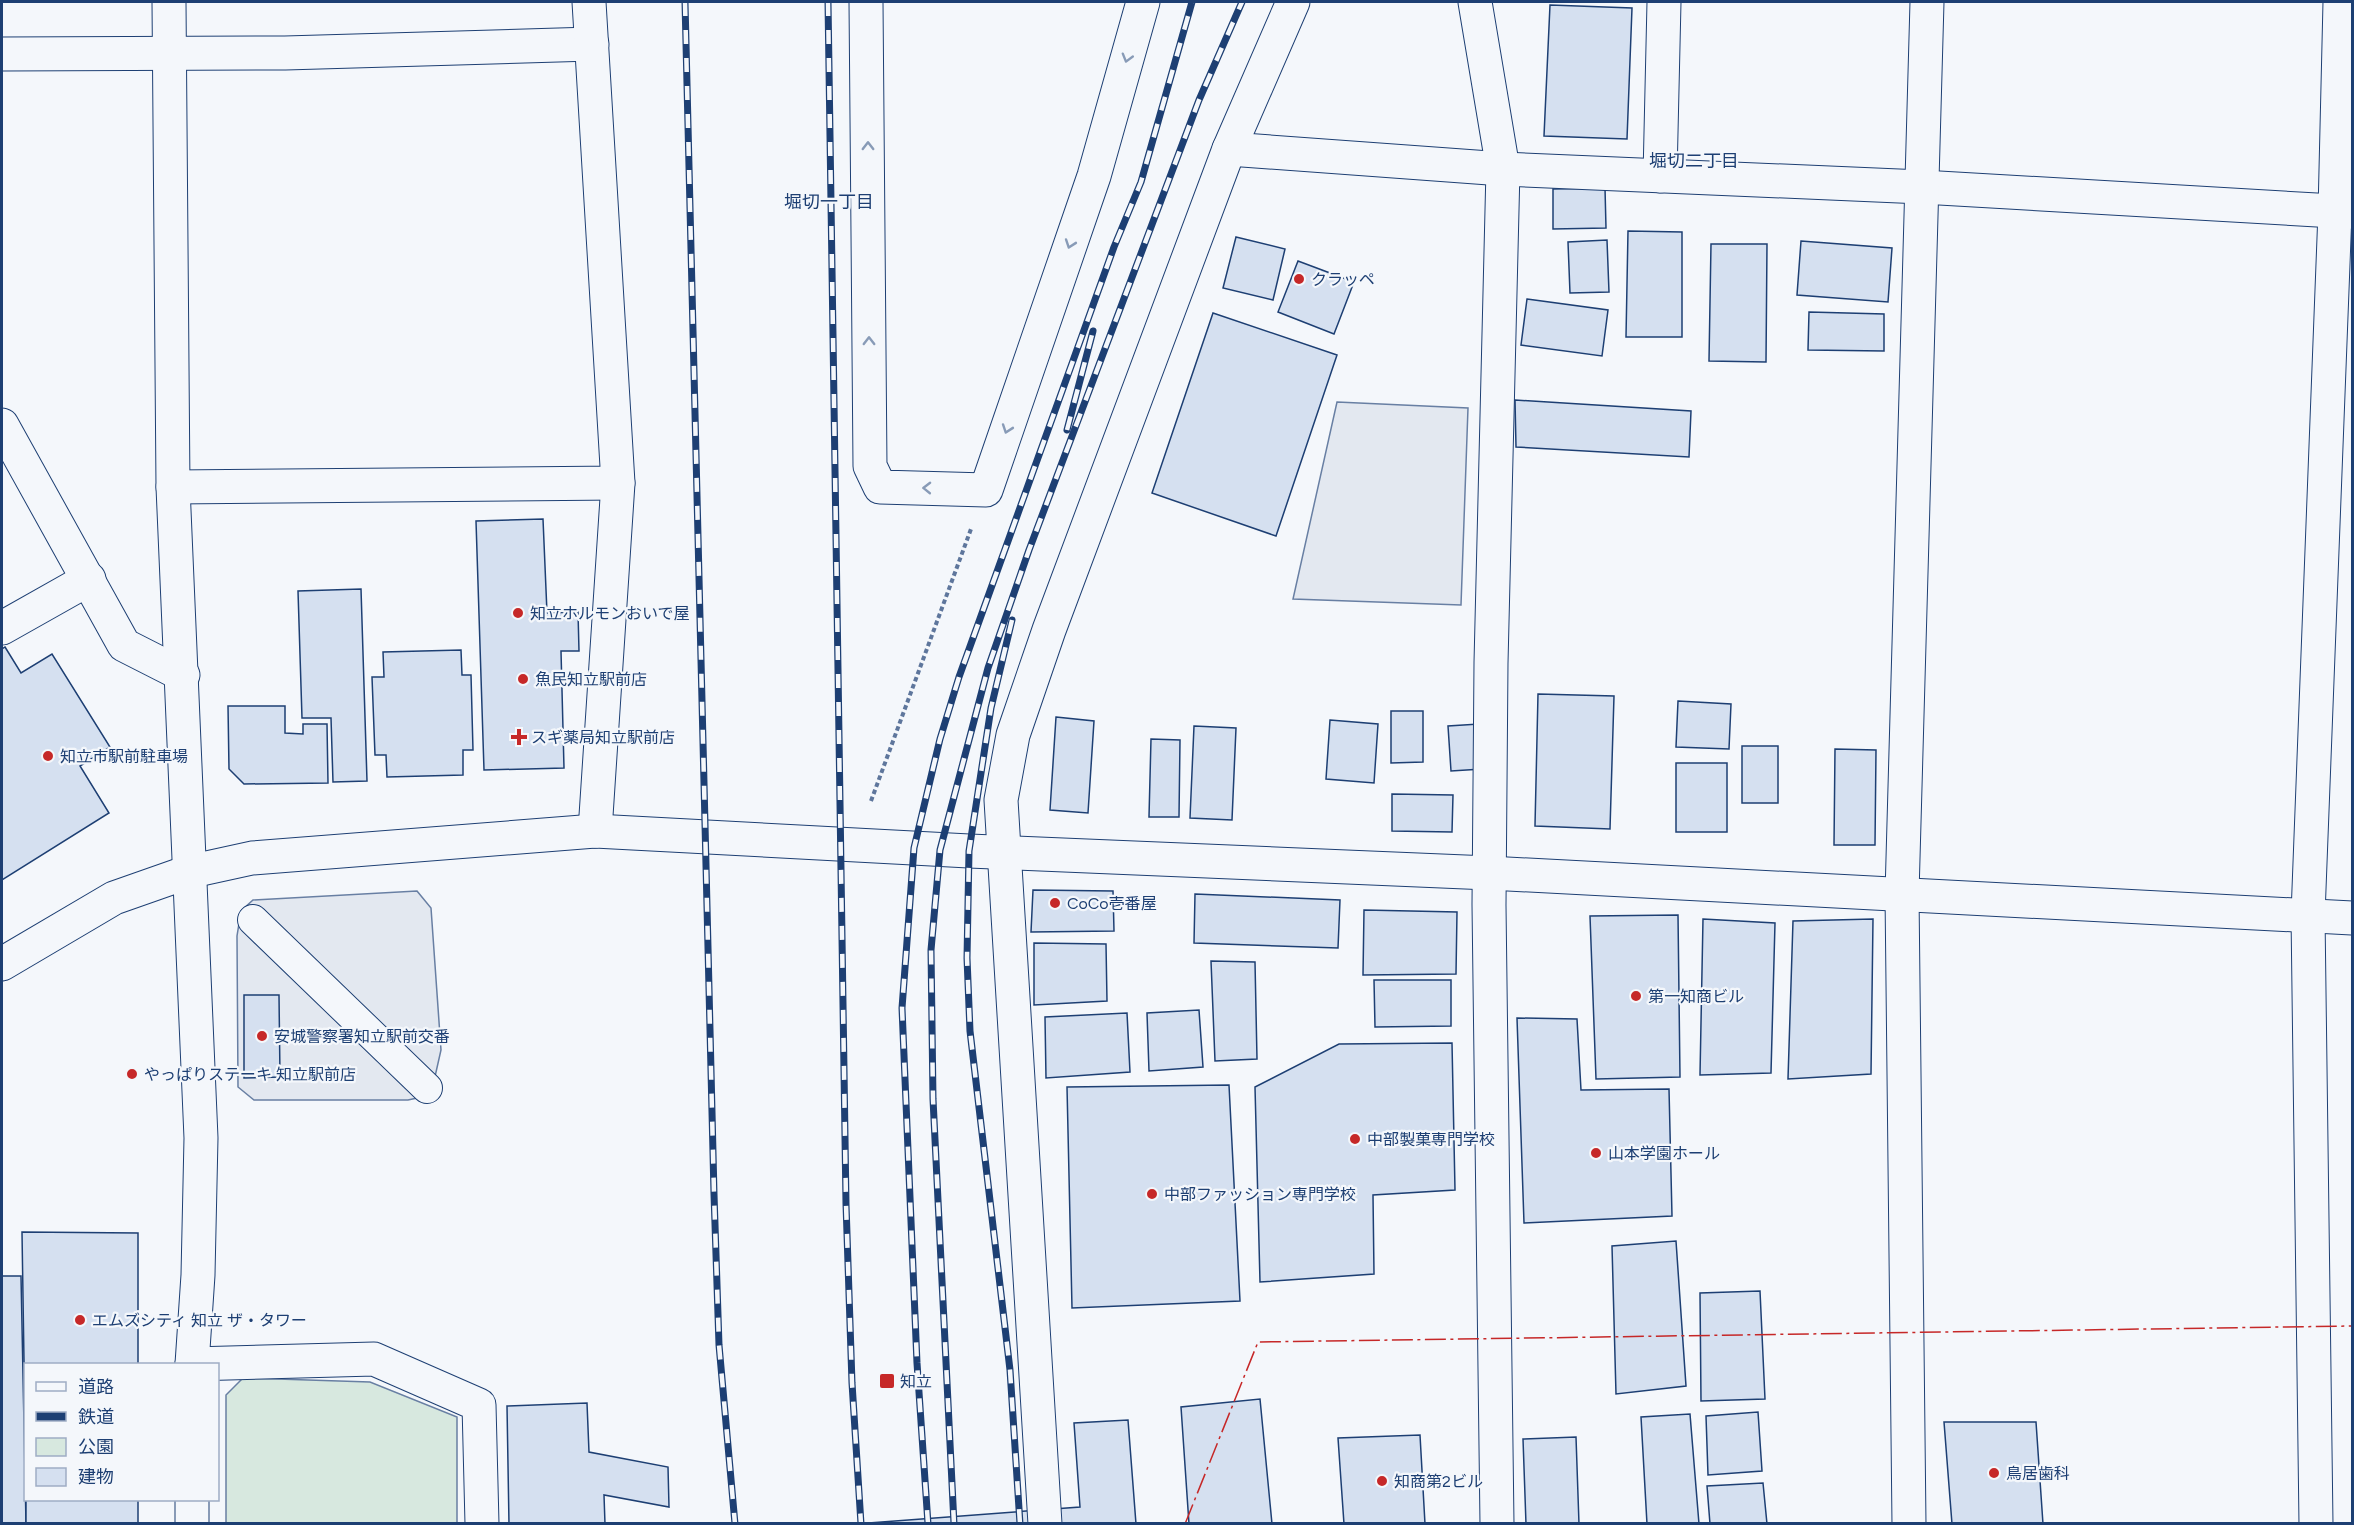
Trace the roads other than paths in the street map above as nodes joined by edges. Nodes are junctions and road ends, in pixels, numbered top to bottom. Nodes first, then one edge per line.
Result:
1 (169, 2) edge
2 (589, 2) edge
3 (866, 2) edge
4 (1143, 2) edge
5 (1293, 2) edge
6 (1475, 2) edge
7 (1664, 2) edge
8 (1928, 2) edge
9 (2340, 2) edge
10 (592, 44) junction
11 (168, 52) junction
12 (2, 54) edge
13 (1229, 149) junction
14 (1503, 169) junction
15 (1660, 176) junction
16 (1922, 187) junction
17 (2344, 212) edge
18 (2, 425) edge
19 (618, 483) junction
20 (173, 487) junction
21 (89, 579) junction
22 (2, 628) edge
23 (183, 675) junction
24 (595, 831) junction
25 (1004, 853) junction
26 (188, 872) junction
27 (1489, 873) junction
28 (1902, 894) junction
29 (2308, 915) junction
30 (2352, 918) edge
31 (253, 920) dead end
32 (2, 964) edge
33 (427, 1088) dead end
34 (192, 1363) edge
35 (219, 1363) edge
36 (192, 1501) edge
37 (192, 1524) edge
38 (482, 1524) edge
39 (1045, 1524) edge
40 (1497, 1524) edge
41 (1909, 1524) edge
42 (2316, 1524) edge

1 - 11 street
2 - 10 street
4 -> 3 street
5 - 13 street
6 - 14 street
7 - 15 street
8 - 16 street
9 - 17 street
10 - 11 street
10 - 19 street
11 - 12 street
11 - 20 street
13 - 14 street
13 - 25 street
14 - 15 street
14 - 27 street
15 - 16 street
16 - 17 street
16 - 28 street
17 - 29 street
18 - 21 street
19 - 20 street
19 - 24 street
20 - 23 street
21 - 22 street
21 - 23 street
23 - 26 street
24 - 25 street
24 - 26 street
25 - 27 street
25 - 39 street
26 - 32 street
26 - 34 street
27 - 28 street
27 - 40 street
28 - 29 street
28 - 41 street
29 - 30 street
29 - 42 street
31 - 33 street
35 - 38 street
36 - 37 street

